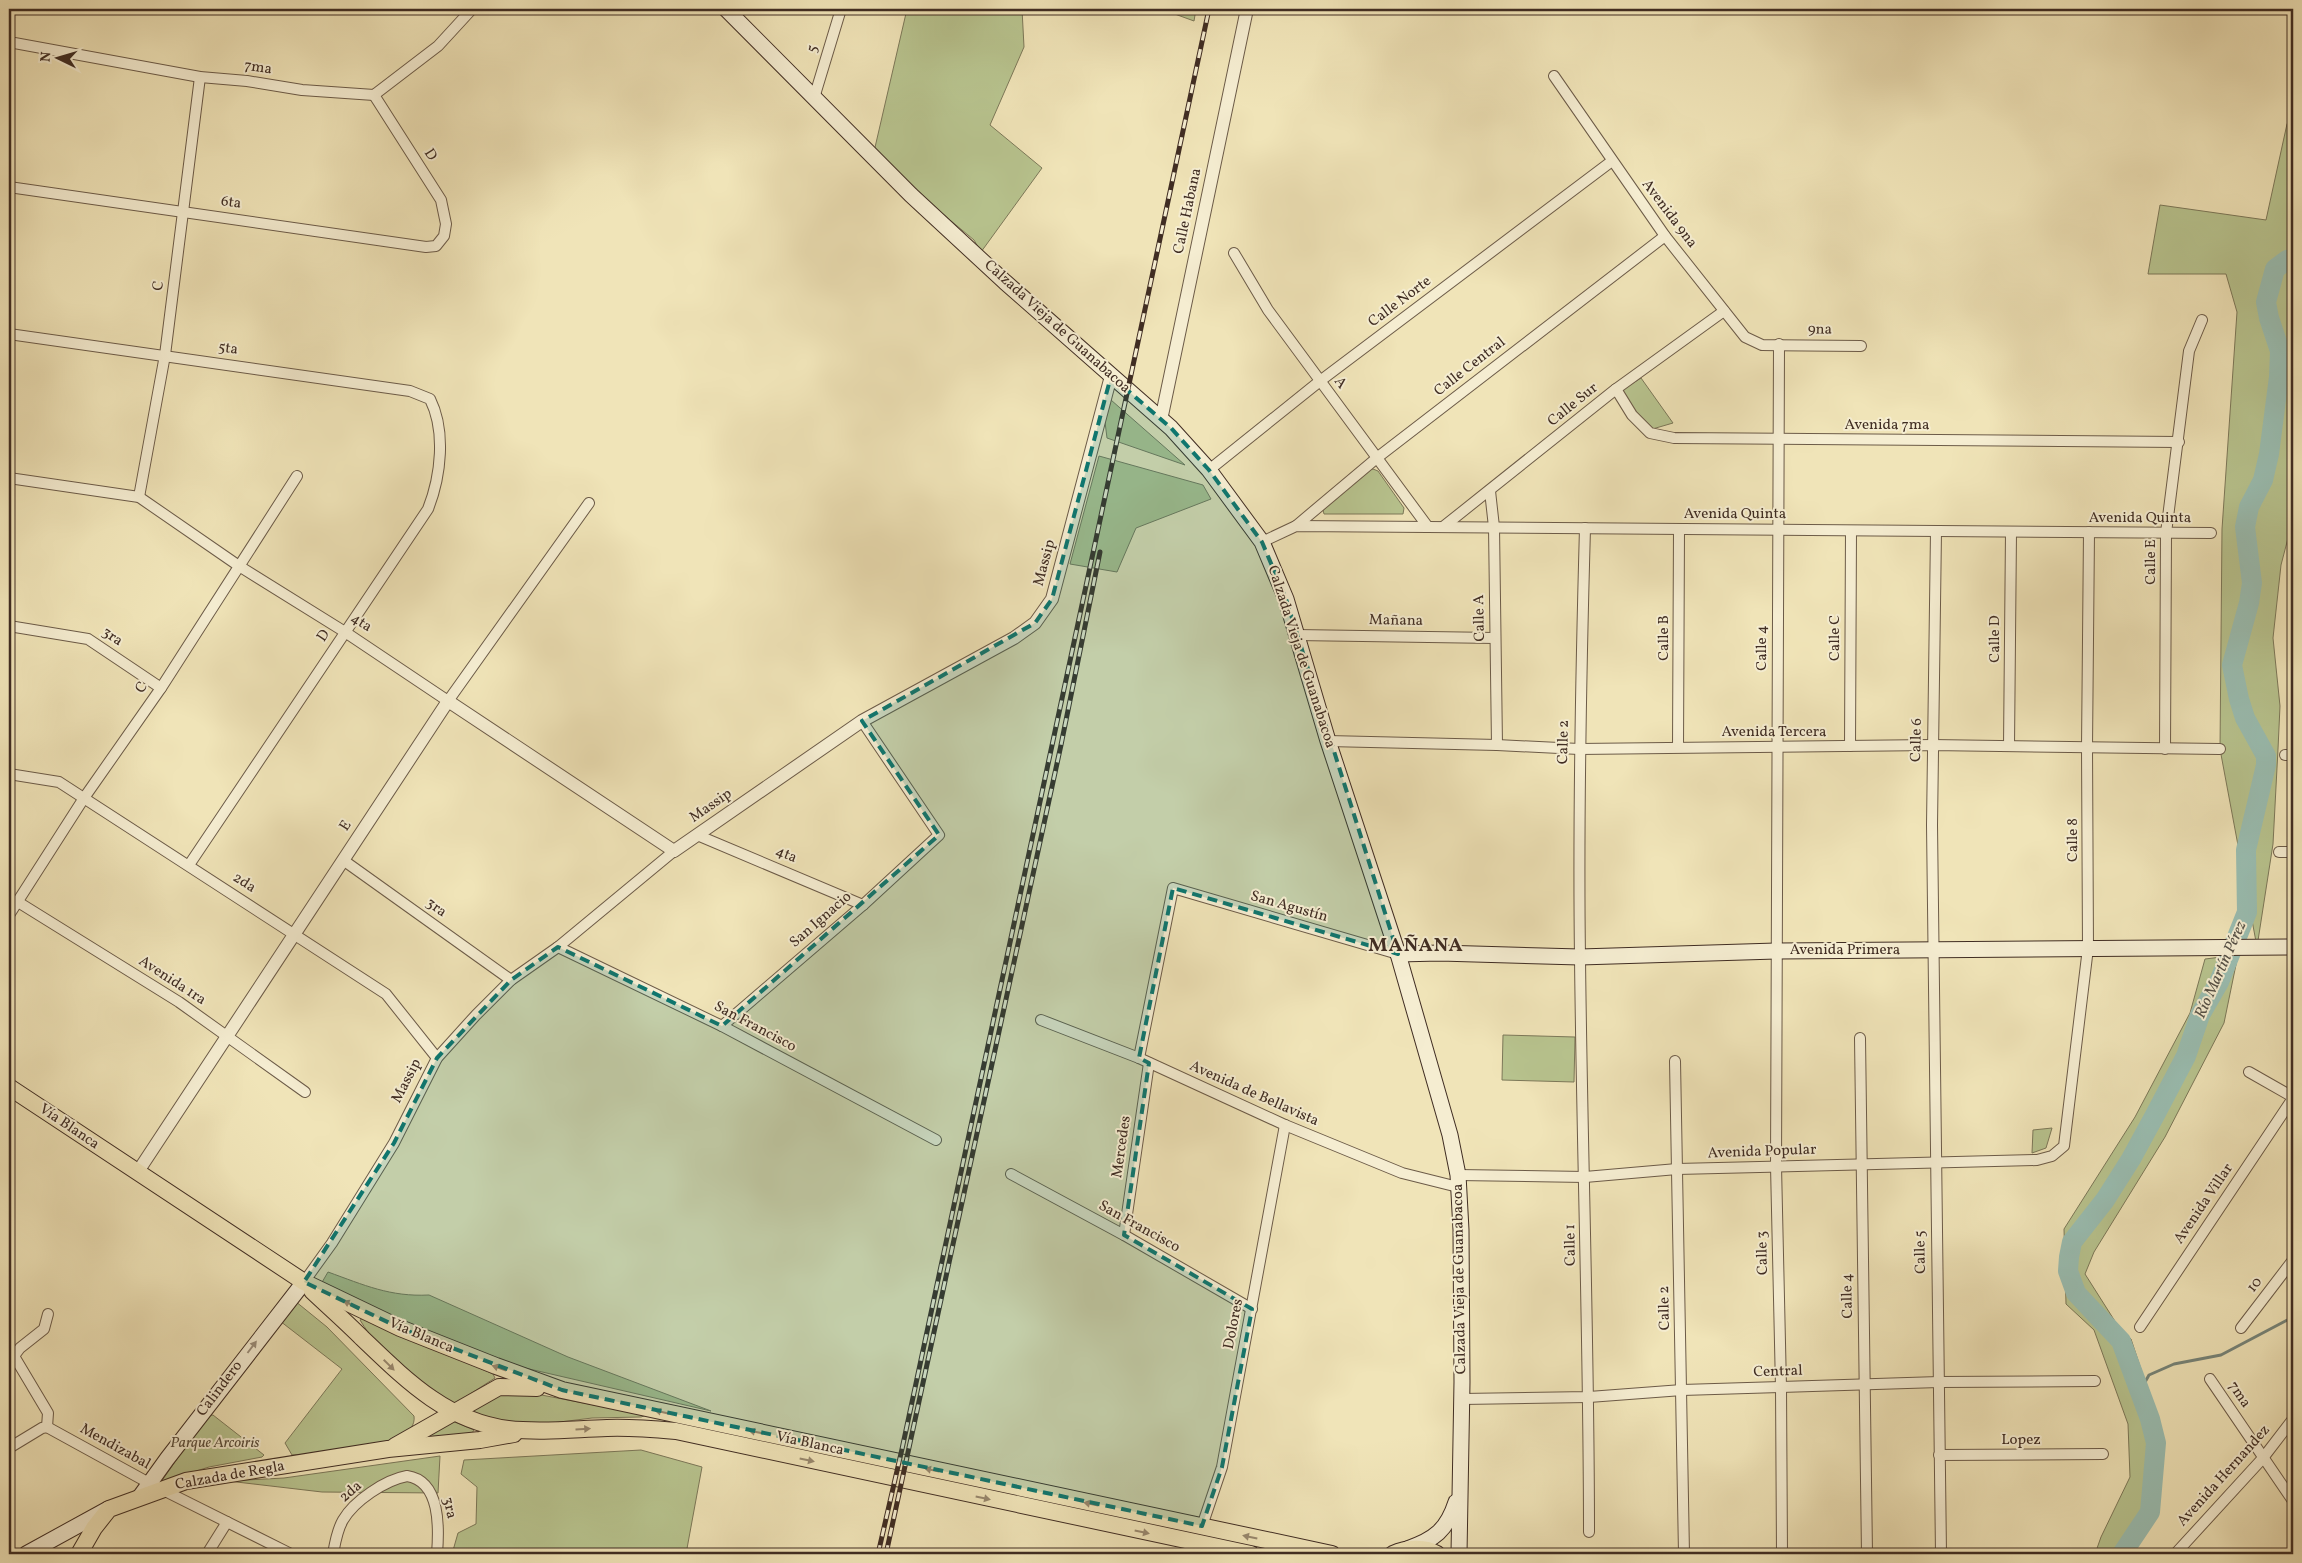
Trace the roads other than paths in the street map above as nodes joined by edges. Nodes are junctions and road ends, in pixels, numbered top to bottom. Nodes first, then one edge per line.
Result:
1 (472, 9) edge
2 (726, 9) edge
3 (841, 9) edge
4 (1247, 9) edge
5 (9, 42) edge
6 (1554, 76) dead end
7 (200, 77) junction
8 (374, 96) junction
9 (814, 98) junction
10 (1612, 161) junction
11 (9, 187) edge
12 (184, 212) junction
13 (444, 236) joint
14 (1665, 236) junction
15 (1234, 253) dead end
16 (1724, 311) junction
17 (2202, 320) dead end
18 (9, 334) edge
19 (1779, 344) junction
20 (1861, 346) dead end
21 (165, 355) junction
22 (1111, 376) junction
23 (1320, 382) junction
24 (1616, 389) junction
25 (435, 409) joint
26 (1161, 420) junction
27 (1779, 439) junction
28 (2179, 442) junction
29 (1378, 457) junction
30 (1210, 470) junction
31 (297, 476) dead end
32 (9, 478) edge
33 (1490, 491) junction
34 (139, 497) junction
35 (589, 503) dead end
36 (1296, 526) junction
37 (1428, 527) junction
38 (1443, 527) junction
39 (1494, 527) junction
40 (1585, 528) junction
41 (1679, 529) junction
42 (1778, 530) junction
43 (1851, 531) junction
44 (1936, 531) junction
45 (2011, 532) junction
46 (2089, 532) junction
47 (2166, 533) junction
48 (2211, 533) dead end
49 (1262, 542) junction
50 (238, 566) junction
51 (9, 626) edge
52 (345, 632) junction
53 (1296, 635) junction
54 (1495, 638) junction
55 (161, 688) junction
56 (448, 702) junction
57 (862, 721) junction
58 (1328, 741) junction
59 (1497, 745) junction
60 (1932, 745) junction
61 (1777, 746) junction
62 (1850, 746) junction
63 (2009, 746) junction
64 (1678, 747) junction
65 (2087, 747) junction
66 (2165, 748) junction
67 (1579, 749) junction
68 (2220, 749) dead end
69 (9, 774) edge
70 (84, 798) junction
71 (697, 835) junction
72 (674, 851) junction
73 (2279, 852) dead end
74 (2293, 852) edge
75 (343, 860) junction
76 (189, 865) junction
77 (18, 902) junction
78 (863, 905) junction
79 (9, 915) edge
80 (294, 934) junction
81 (558, 947) junction
82 (2293, 947) edge
83 (2088, 948) junction
84 (1933, 950) junction
85 (1776, 951) junction
86 (1398, 954) junction
87 (1580, 957) junction
88 (511, 980) junction
89 (1041, 1020) dead end
90 (722, 1026) junction
91 (227, 1036) junction
92 (1860, 1038) dead end
93 (437, 1058) junction
94 (1139, 1058) junction
95 (1675, 1061) dead end
96 (1149, 1063) junction
97 (2249, 1072) dead end
98 (9, 1087) edge
99 (305, 1092) dead end
100 (2293, 1097) edge
101 (1285, 1125) junction
102 (936, 1140) dead end
103 (2064, 1146) joint
104 (1934, 1163) junction
105 (1860, 1164) junction
106 (1776, 1166) junction
107 (1677, 1169) junction
108 (137, 1172) junction
109 (1011, 1174) dead end
110 (1585, 1177) junction
111 (1458, 1181) junction
112 (1124, 1235) junction
113 (2293, 1260) edge
114 (304, 1282) junction
115 (1252, 1309) junction
116 (48, 1314) dead end
117 (2140, 1327) dead end
118 (2241, 1328) dead end
119 (2210, 1379) dead end
120 (2095, 1381) dead end
121 (1939, 1382) junction
122 (1865, 1384) junction
123 (1782, 1387) junction
124 (562, 1390) junction
125 (1682, 1390) junction
126 (423, 1393) junction
127 (1589, 1397) junction
128 (1462, 1399) junction
129 (454, 1411) junction
130 (2293, 1419) edge
131 (47, 1427) junction
132 (535, 1431) junction
133 (418, 1433) junction
134 (9, 1448) edge
135 (388, 1449) junction
136 (2103, 1454) dead end
137 (1939, 1455) junction
138 (2263, 1458) junction
139 (413, 1476) joint
140 (1461, 1484) junction
141 (156, 1486) junction
142 (2293, 1501) edge
143 (109, 1509) junction
144 (227, 1522) junction
145 (1202, 1526) junction
146 (1588, 1532) dead end
147 (9, 1549) edge
148 (1399, 1552) edge
149 (11, 1554) edge
150 (26, 1554) edge
151 (79, 1554) edge
152 (207, 1554) edge
153 (291, 1554) edge
154 (333, 1554) edge
155 (437, 1554) edge
156 (1250, 1554) edge
157 (1332, 1554) edge
158 (1437, 1554) edge
159 (1459, 1554) edge
160 (1684, 1554) edge
161 (1782, 1554) edge
162 (1867, 1554) edge
163 (1941, 1554) edge
164 (2071, 1554) edge
165 (2176, 1554) edge

1 - 8 street
2 - 9 main road, Calzada Vieja de Guanabacoa
3 - 9 street, 5
4 - 26 street, Calle Habana
5 - 7 street, 7ma
6 - 10 street, Avenida 9na
7 - 8 street, 7ma
7 - 12 street, C
8 - 13 street, D
9 - 22 main road, Calzada Vieja de Guanabacoa
10 - 14 street, Avenida 9na
10 - 23 street, Calle Norte
11 - 12 street, 6ta
12 - 13 street, 6ta
12 - 21 street, C
14 - 16 street, Avenida 9na
14 - 29 street, Calle Central
15 - 23 street, A
16 - 19 street, Avenida 9na
16 - 24 street, Calle Sur
17 - 28 street, Calle E
18 - 21 street, 5ta
19 - 20 street, 9na
19 - 27 street, Calle 4
21 - 25 street, 5ta
21 - 34 street, C
22 - 26 main road, Calzada Vieja de Guanabacoa
22 - 57 street, Massip
23 - 29 street, A
23 - 30 street, Calle Norte
24 - 27 street, Avenida 7ma
24 - 33 street, Calle Sur
25 - 52 street, D
26 - 30 main road, Calzada Vieja de Guanabacoa
27 - 28 street, Avenida 7ma
27 - 42 street, Calle 4
28 - 47 street, Calle E
29 - 36 street, Calle Central
29 - 37 street, A
30 - 49 main road, Calzada Vieja de Guanabacoa
31 - 50 street, C
32 - 34 street, 4ta
33 - 38 street, Calle Sur
33 - 39 street, Calle A
34 - 50 street, 4ta
35 - 56 street, E
36 - 37 street, Avenida Quinta
36 - 49 street, Avenida Quinta
37 - 38 street, Avenida Quinta
38 - 39 street, Avenida Quinta
39 - 40 street, Avenida Quinta
39 - 54 street, Calle A
40 - 41 street, Avenida Quinta
40 - 67 street, Calle 2
41 - 42 street, Avenida Quinta
41 - 64 street, Calle B
42 - 43 street, Avenida Quinta
42 - 61 street, Calle 4
43 - 44 street, Avenida Quinta
43 - 62 street, Calle C
44 - 45 street, Avenida Quinta
44 - 60 street, Calle 6
45 - 46 street, Avenida Quinta
45 - 63 street, Calle D
46 - 47 street, Avenida Quinta
46 - 65 street, Calle 8
47 - 48 street, Avenida Quinta
47 - 66 street, Calle E
49 - 53 main road, Calzada Vieja de Guanabacoa
50 - 52 street, 4ta
50 - 55 street, C
51 - 55 street, 3ra
52 - 56 street, 4ta
52 - 76 street, D
53 - 54 street, Mañana
53 - 58 main road, Calzada Vieja de Guanabacoa
54 - 59 street, Calle A
55 - 70 street, C
56 - 72 street, 4ta
56 - 75 street, E
57 - 71 street, Massip
57 - 78 street, San Ignacio
58 - 59 street, Avenida Tercera
58 - 86 main road, Calzada Vieja de Guanabacoa
59 - 67 street, Avenida Tercera
60 - 62 street, Avenida Tercera
60 - 63 street, Avenida Tercera
60 - 84 street, Calle 6
61 - 62 street, Avenida Tercera
61 - 64 street, Avenida Tercera
61 - 85 street, Calle 4
63 - 65 street, Avenida Tercera
64 - 67 street, Avenida Tercera
65 - 66 street, Avenida Tercera
65 - 83 street, Calle 8
66 - 68 street, Avenida Tercera
67 - 87 street, Calle 2
69 - 70 street, 2da
70 - 76 street, 2da
70 - 77 street, C
71 - 72 street, Massip
71 - 78 street, 4ta
72 - 81 street, Massip
73 - 74 street
75 - 80 street, E
75 - 88 street, 3ra
76 - 80 street, 2da
77 - 79 street, C
77 - 91 street, Avenida 1ra
78 - 90 street, San Ignacio
80 - 91 street, E
80 - 93 street, 2da
81 - 88 street, Massip
81 - 90 street, San Francisco
82 - 83 main road, Avenida Primera
83 - 84 main road, Avenida Primera
83 - 103 street, Calle 8
84 - 85 main road, Avenida Primera
84 - 104 street, Calle 5
85 - 87 main road, Avenida Primera
85 - 106 street, Calle 3
86 - 87 main road, Avenida Primera
86 - 94 street, San Agustín
86 - 111 main road, Calzada Vieja de Guanabacoa
87 - 110 street, Calle 1
88 - 93 street, Massip
89 - 94 street, Avenida de Bellavista
90 - 102 street, San Francisco
91 - 99 street, Avenida 1ra
91 - 108 street, E
92 - 105 street, Calle 4
93 - 114 street, Massip
94 - 96 street, Avenida de Bellavista
95 - 107 street, Calle 2
96 - 101 street, Avenida de Bellavista
96 - 112 street, Mercedes
97 - 100 street
98 - 108 main road, Vía Blanca
100 - 117 street, Avenida Villar
101 - 111 street, Avenida de Bellavista
101 - 115 street, Dolores
103 - 104 street, Avenida Popular
104 - 105 street, Avenida Popular
104 - 121 street, Calle 5
105 - 106 street, Avenida Popular
105 - 122 street, Calle 4
106 - 107 street, Avenida Popular
106 - 123 street, Calle 3
107 - 110 street, Avenida Popular
107 - 125 street, Calle 2
108 - 114 main road, Vía Blanca
109 - 112 street, San Francisco
110 - 111 street, Avenida Popular
110 - 127 street, Calle 1
111 - 128 main road, Calzada Vieja de Guanabacoa
112 - 115 street, San Francisco
113 - 118 street, 10
124 -> 114 main road, Vía Blanca
114 -> 126 main road, Vía Blanca
141 -> 114 main road, Calindero
115 - 145 street, Dolores
116 - 131 street
119 - 138 street, 7ma
120 - 121 street, Central
121 - 122 street, Central
121 - 137 street, Calle 5
122 - 123 street, Central
122 - 162 street, Calle 4
123 - 125 street, Central
123 - 161 street, Calle 3
124 - 129 main road
145 -> 124 main road, Vía Blanca
125 - 127 street, Central
125 - 160 street, Calle 2
126 - 129 main road, Vía Blanca
126 - 133 main road
127 - 128 street, Central
127 - 146 street, Calle 1
128 - 140 main road, Calzada Vieja de Guanabacoa
129 - 132 main road, Vía Blanca
129 - 133 main road
130 - 138 street, Avenida Hernandez
131 - 134 street
131 - 141 street, Mendizabal
132 - 135 main road, Calzada de Regla
132 -> 156 main road, Vía Blanca
133 - 135 main road
135 - 141 main road, Calzada de Regla
136 - 137 street, Lopez
137 - 163 street, Calle 5
138 - 142 street, 7ma
138 - 165 street, Avenida Hernandez
139 - 154 street, 2da
139 - 155 street, 3ra
140 - 148 main road
140 - 159 main road, Calzada Vieja de Guanabacoa
141 - 143 main road, Calzada de Regla
141 - 144 street, Mendizabal
143 - 150 main road, Calzada de Regla
143 - 151 main road
144 - 152 street
144 - 153 street, Mendizabal
157 -> 145 main road, Vía Blanca
147 - 149 street
148 - 158 main road
163 - 164 street

